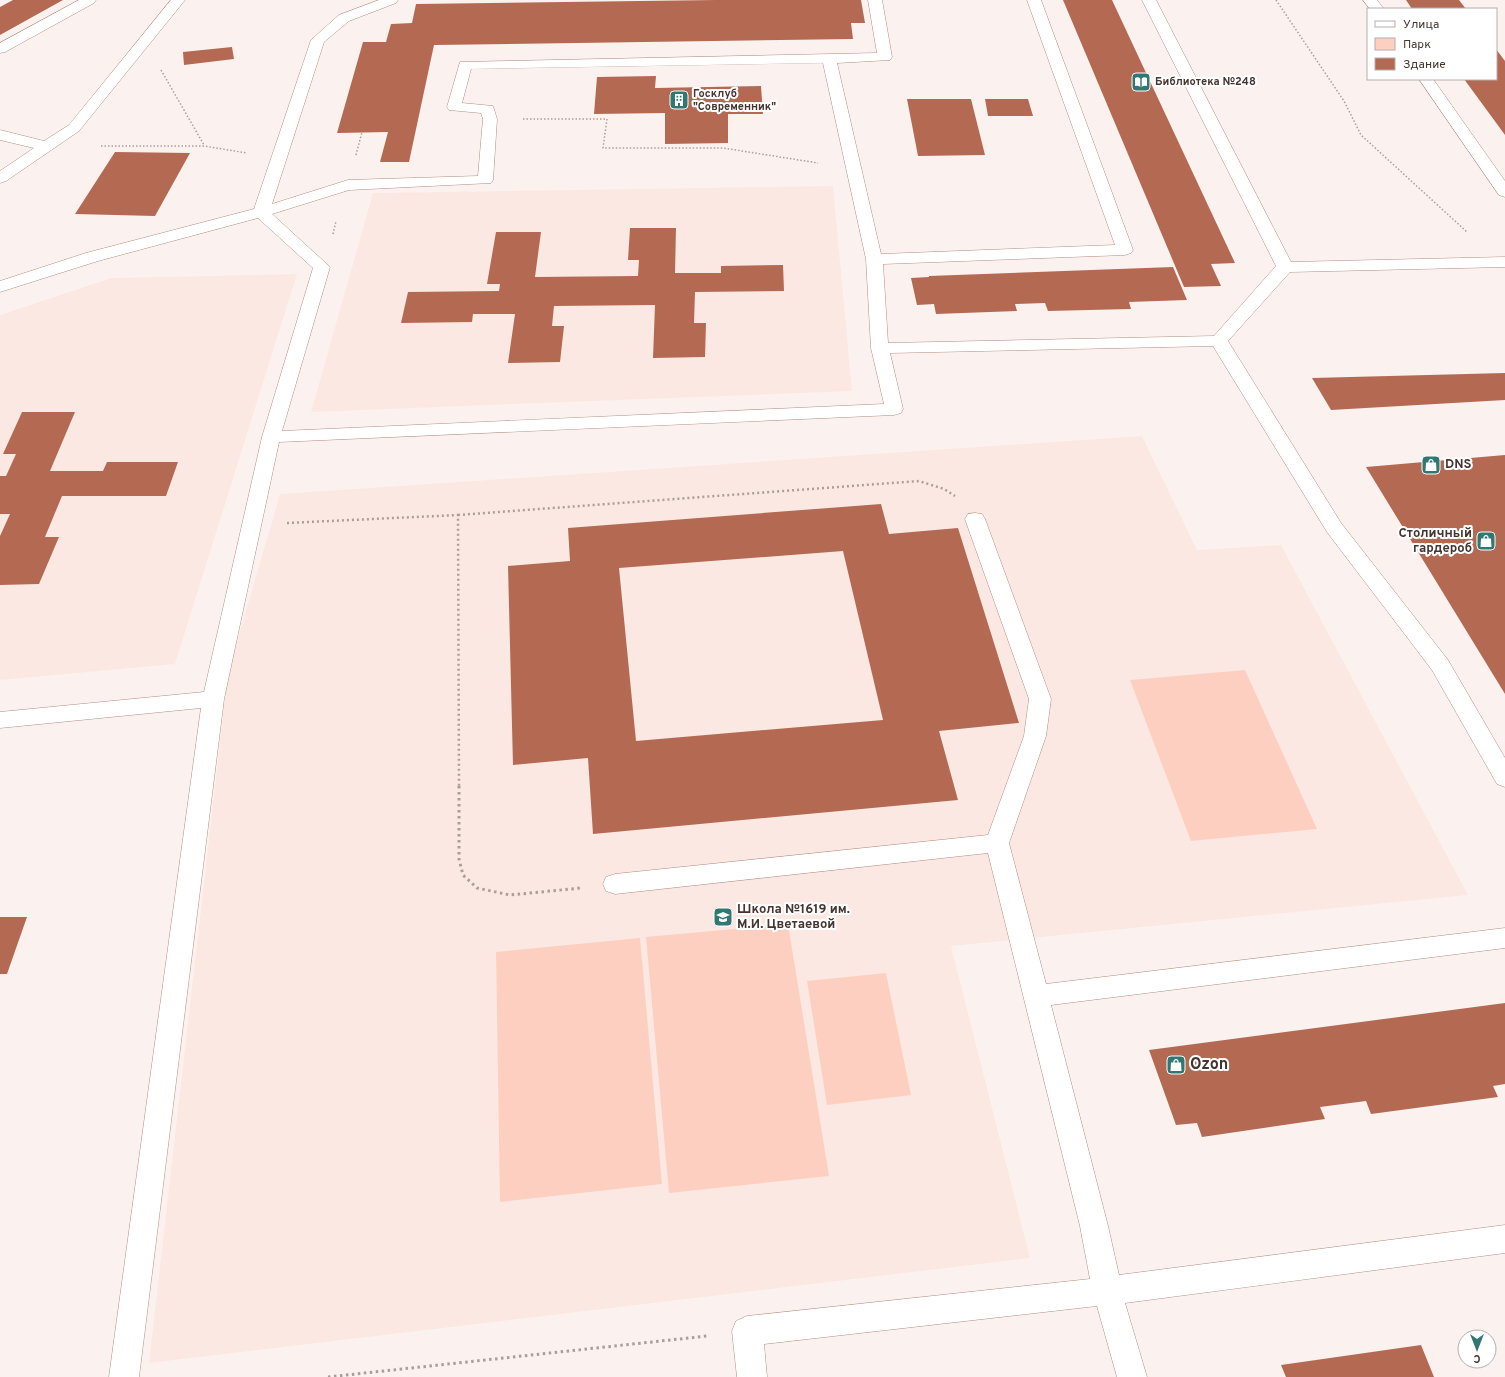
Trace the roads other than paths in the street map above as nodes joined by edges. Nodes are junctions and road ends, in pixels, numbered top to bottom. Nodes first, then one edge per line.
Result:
1 (89, 0) edge
2 (178, 0) edge
3 (392, 0) edge
4 (875, 0) edge
5 (1034, 0) edge
6 (1149, 0) edge
7 (1370, 0) edge
8 (1376, 8) edge
9 (0, 49) edge
10 (829, 59) junction
11 (1427, 80) edge
12 (0, 135) edge
13 (46, 146) junction
14 (0, 178) edge
15 (1505, 192) edge
16 (261, 212) junction
17 (874, 259) junction
18 (1502, 262) edge
19 (1285, 267) junction
20 (0, 287) edge
21 (1219, 341) junction
22 (880, 348) junction
23 (271, 437) junction
24 (975, 519) road end
25 (213, 699) junction
26 (0, 720) edge
27 (1505, 778) edge
28 (997, 843) junction
29 (615, 884) road end
30 (1505, 938) edge
31 (1036, 996) junction
32 (1505, 1239) edge
33 (1107, 1292) junction
34 (124, 1377) edge
35 (752, 1377) edge
36 (1132, 1377) edge

1 - 9 lane
2 - 13 lane
3 - 16 lane
4 - 10 lane
5 - 17 lane
6 - 19 lane
7 - 8 lane
10 - 16 lane
10 - 17 lane
11 - 15 lane
12 - 13 lane
13 - 14 lane
16 - 20 lane
16 - 23 lane
17 - 22 lane
18 - 19 lane
19 - 21 lane
21 - 22 lane
21 - 27 lane
22 - 23 lane
23 - 25 lane
24 - 28 lane
25 - 26 lane
25 - 34 lane
28 - 29 lane
28 - 31 lane
30 - 31 lane
31 - 33 lane
32 - 33 lane
33 - 35 lane
33 - 36 lane

